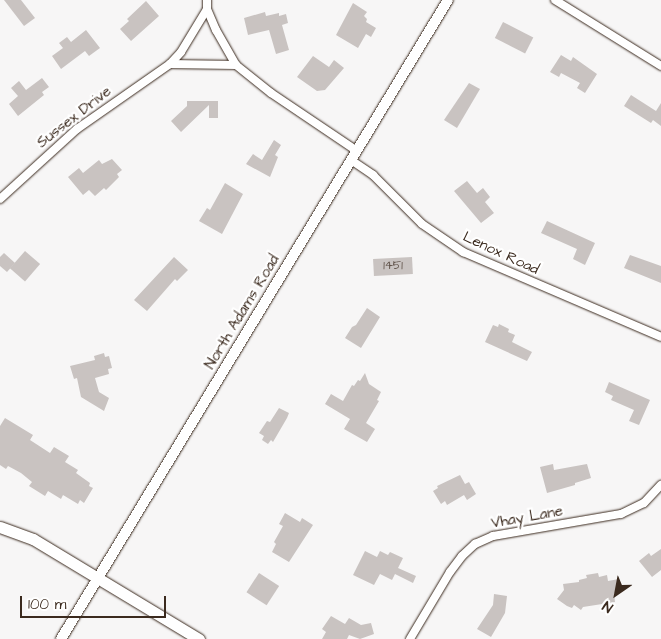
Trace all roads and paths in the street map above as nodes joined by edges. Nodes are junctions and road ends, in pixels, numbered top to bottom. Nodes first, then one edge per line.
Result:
1 (207, 0) edge
2 (448, 0) edge
3 (555, 0) edge
4 (207, 9) junction
5 (170, 64) junction
6 (236, 65) junction
7 (661, 66) edge
8 (356, 151) junction
9 (351, 160) junction
10 (0, 199) edge
11 (661, 337) edge
12 (661, 485) edge
13 (0, 527) edge
14 (97, 577) junction
15 (60, 639) edge
16 (199, 639) edge
17 (410, 639) edge

1 - 4 street
2 - 8 street, North Adams Road
3 - 7 street
4 - 5 street, Sussex Drive
4 - 6 street
5 - 6 street
5 - 10 street, Sussex Drive
6 - 8 street
8 - 9 street, North Adams Road
9 - 11 street, Lenox Road
9 - 14 street, North Adams Road
12 - 17 street, Vhay Lane
13 - 14 main road
14 - 15 street, North Adams Road
14 - 16 main road

